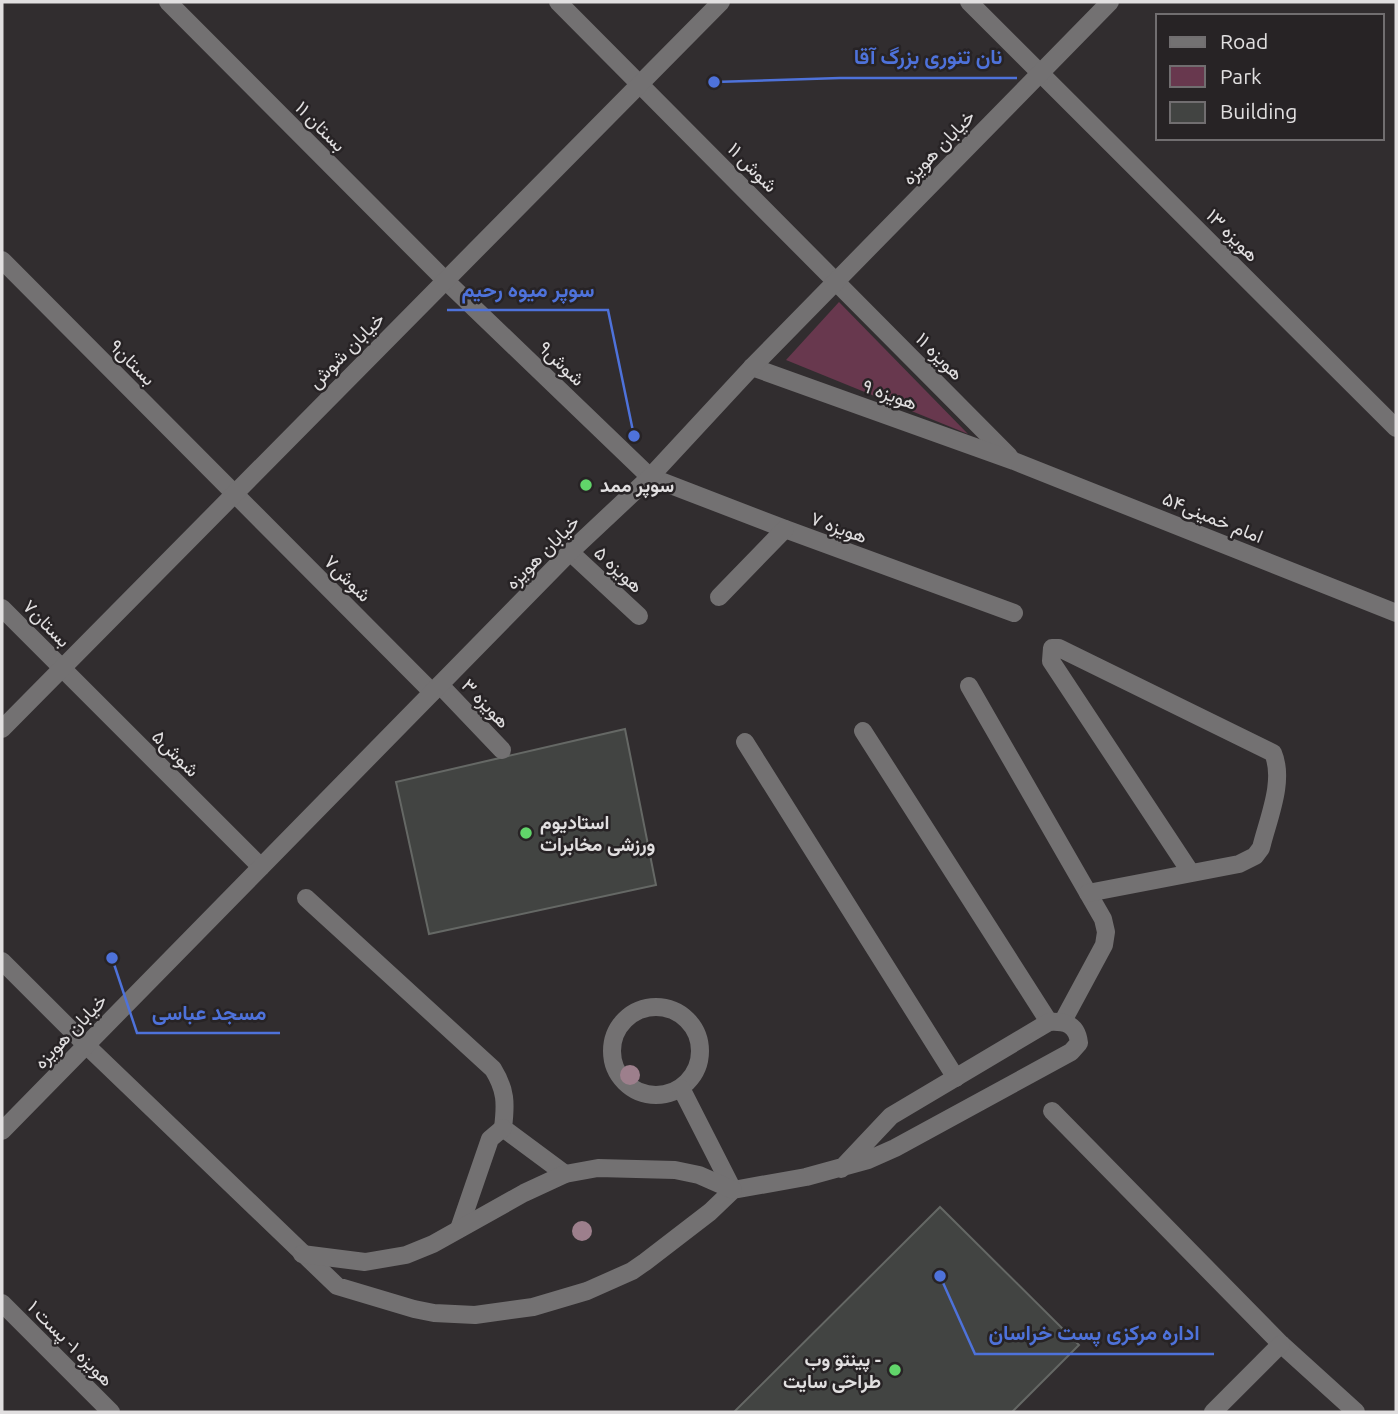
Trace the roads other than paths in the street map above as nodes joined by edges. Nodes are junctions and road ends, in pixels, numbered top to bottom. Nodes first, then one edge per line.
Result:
1 (168, 2) edge
2 (558, 2) edge
3 (721, 2) edge
4 (969, 2) edge
5 (1110, 2) edge
6 (1040, 73) junction
7 (640, 84) junction
8 (2, 260) edge
9 (445, 280) junction
10 (836, 281) junction
11 (752, 367) junction
12 (1396, 428) edge
13 (1014, 461) junction
14 (650, 477) junction
15 (234, 494) junction
16 (785, 529) junction
17 (570, 552) junction
18 (719, 597) dead end
19 (2, 608) edge
20 (1014, 613) dead end
21 (1396, 613) edge
22 (639, 616) dead end
23 (62, 668) junction
24 (969, 686) dead end
25 (436, 688) junction
26 (2, 729) edge
27 (863, 731) dead end
28 (745, 742) dead end
29 (502, 750) dead end
30 (261, 867) junction
31 (1191, 873) junction
32 (1088, 892) junction
33 (306, 898) dead end
34 (2, 961) edge
35 (1056, 1022) junction
36 (86, 1045) junction
37 (956, 1078) junction
38 (681, 1088) junction
39 (1052, 1111) dead end
40 (503, 1128) junction
41 (2, 1131) edge
42 (841, 1169) junction
43 (565, 1174) junction
44 (733, 1190) junction
45 (459, 1229) junction
46 (302, 1254) junction
47 (2, 1303) edge
48 (1281, 1344) junction
49 (111, 1412) edge
50 (1213, 1412) edge
51 (1356, 1412) edge

1 - 9 street, بستان ۱۱
2 - 7 street, شوش ۱۱
3 - 7 street, خیابان شوش
4 - 6 street, هویزه ۱۳
5 - 6 street, خیابان هویزه
6 - 10 street, خیابان هویزه
6 - 12 street, هویزه ۱۳
7 - 9 street, خیابان شوش
7 - 10 street, شوش ۱۱
8 - 15 street, بستان۹
9 - 14 street, شوش۹
9 - 15 street, خیابان شوش
10 - 11 street, خیابان هویزه
10 - 13 street, هویزه ۱۱
11 - 13 street, هویزه ۹
11 - 14 street, خیابان هویزه
13 - 21 street, امام خمینی۵۴
14 - 16 street, هویزه ۷
14 - 17 street, خیابان هویزه
15 - 23 street, خیابان شوش
15 - 25 street, شوش۷
16 - 18 street
16 - 20 street, هویزه ۷
17 - 22 street, هویزه ۵
17 - 25 street, خیابان هویزه
19 - 23 street, بستان۷
23 - 26 street, خیابان شوش
23 - 30 street, شوش۵
24 - 32 street
25 - 29 street, هویزه ۳
25 - 30 street, خیابان هویزه
27 - 35 street
28 - 37 street
30 - 36 street, خیابان هویزه
31 - 31 street
31 - 32 street
32 - 35 street
33 - 40 street
34 - 36 street
35 - 37 street
35 - 42 street
36 - 41 street, خیابان هویزه
36 - 46 street
37 - 42 street
38 - 38 street
38 - 44 street
39 - 48 street
40 - 43 street
40 - 45 street
42 - 44 street
43 - 44 street
43 - 45 street
44 - 46 street
45 - 46 street
47 - 49 street, هویزه ۱- پست ۱
48 - 50 street
48 - 51 street

